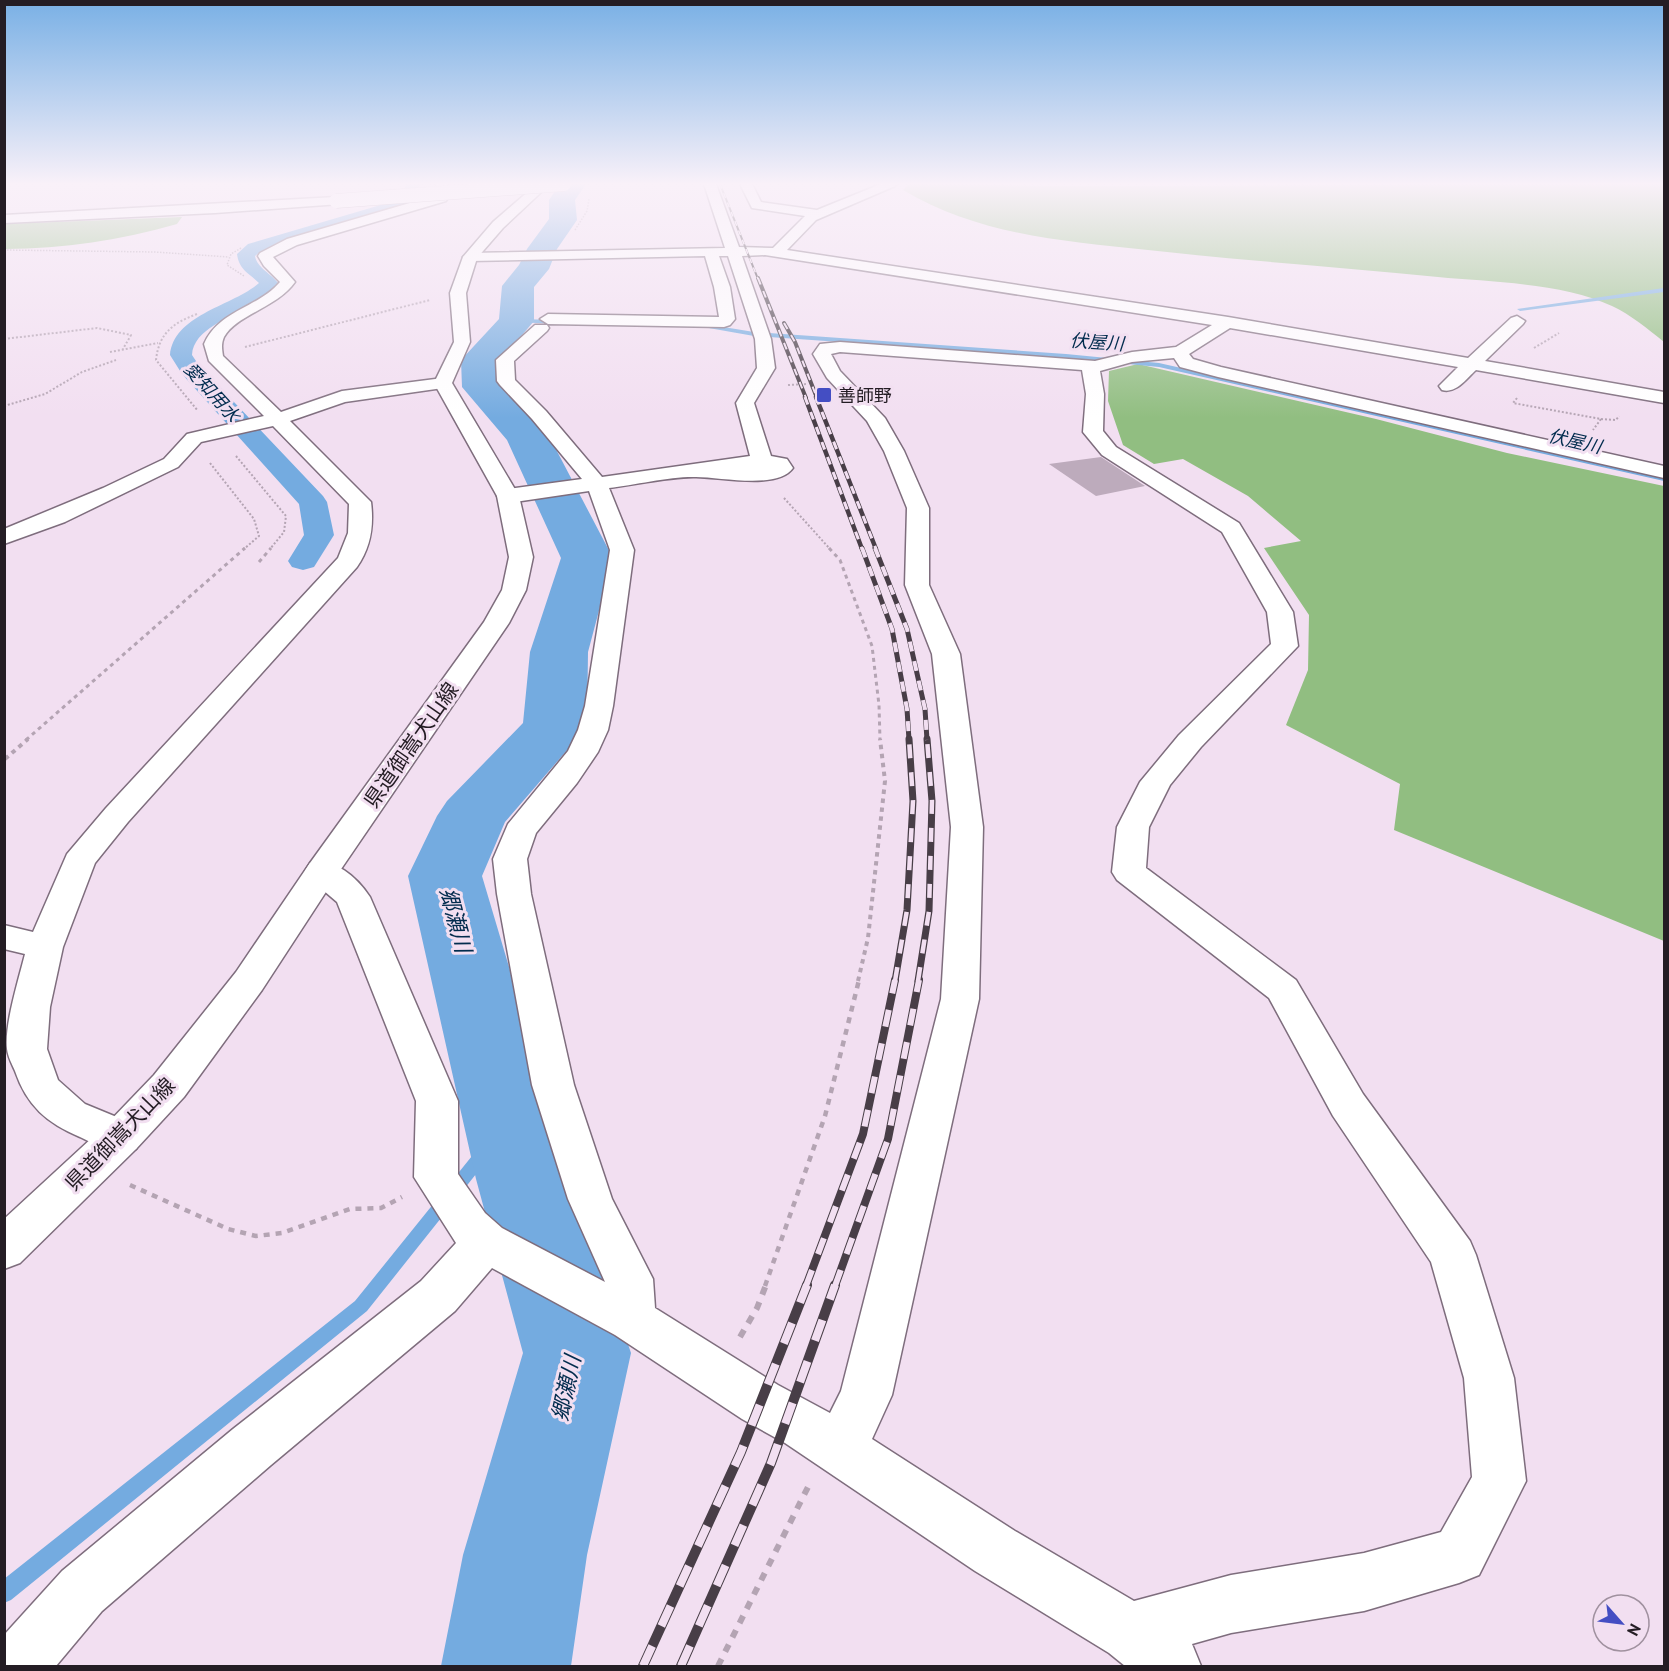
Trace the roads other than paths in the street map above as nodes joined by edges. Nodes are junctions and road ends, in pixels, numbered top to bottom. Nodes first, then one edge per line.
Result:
1 (268, 262) edge
2 (468, 262) edge
3 (714, 262) edge
4 (736, 262) edge
5 (832, 262) edge
6 (1517, 321) dead end
7 (1228, 322) junction
8 (1180, 352) junction
9 (1113, 362) junction
10 (1472, 364) junction
11 (444, 383) junction
12 (1448, 386) dead end
13 (1665, 397) edge
14 (278, 419) junction
15 (1665, 472) edge
16 (597, 485) junction
17 (518, 494) junction
18 (4, 537) edge
19 (322, 871) junction
20 (4, 937) edge
21 (45, 947) junction
22 (121, 1137) junction
23 (477, 1235) junction
24 (4, 1249) edge
25 (621, 1314) junction
26 (832, 1444) junction
27 (1130, 1632) junction
28 (17, 1666) edge
29 (1171, 1666) edge

1 - 14 street
2 - 11 street
3 - 16 street
4 - 16 street
5 - 7 street
6 - 10 street
7 - 8 street
7 - 10 street
8 - 9 street
8 - 15 street
9 - 26 street
9 - 27 street
10 - 12 street
10 - 13 street
11 - 14 street
11 - 17 street, 県道御嵩犬山線
14 - 18 street
14 - 21 street
16 - 17 street
16 - 25 street
17 - 19 street, 県道御嵩犬山線
19 - 22 street, 県道御嵩犬山線
19 - 23 street
20 - 21 street
21 - 22 street
22 - 24 street, 県道御嵩犬山線
23 - 25 street
23 - 28 street
25 - 26 street
26 - 27 street
27 - 29 street

